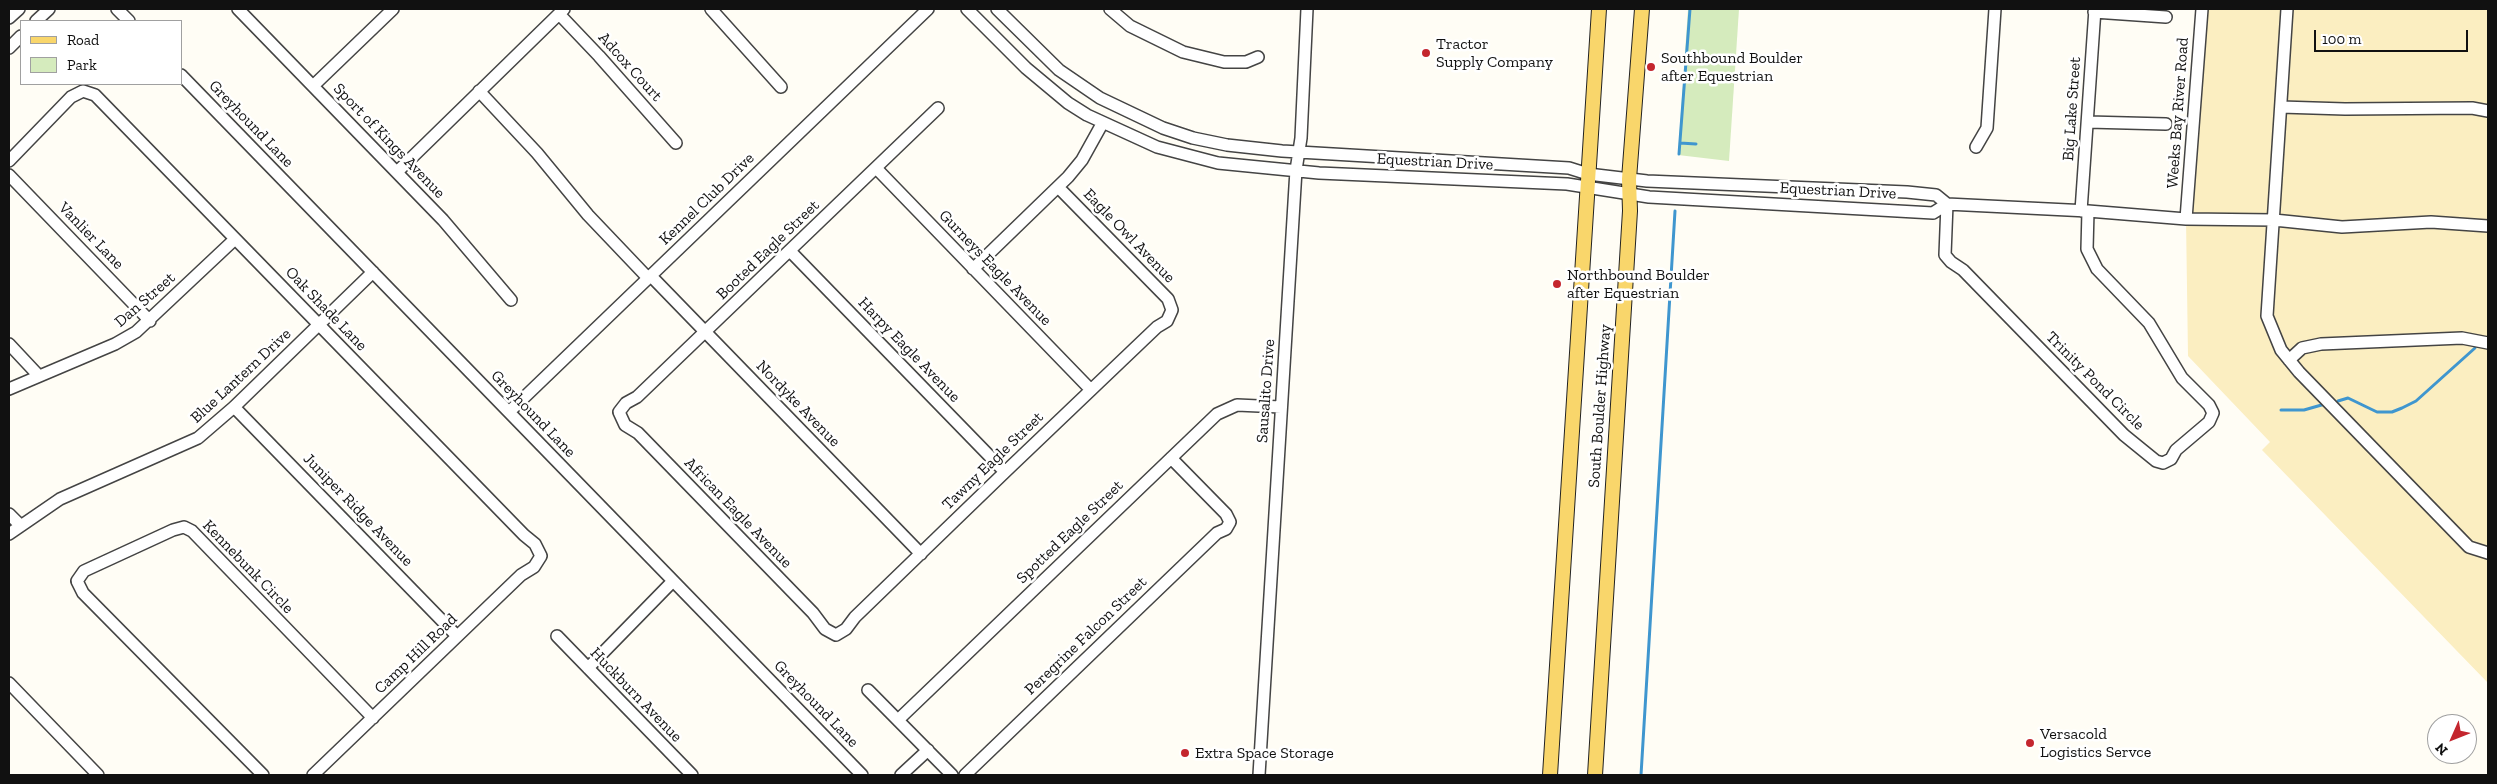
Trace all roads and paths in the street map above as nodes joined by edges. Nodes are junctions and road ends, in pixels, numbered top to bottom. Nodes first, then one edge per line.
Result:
1 (19, 9) edge
2 (49, 9) edge
3 (117, 9) edge
4 (238, 9) edge
5 (393, 9) edge
6 (711, 9) edge
7 (928, 9) edge
8 (967, 9) edge
9 (997, 9) edge
10 (1110, 9) edge
11 (1307, 9) edge
12 (1599, 9) edge
13 (1642, 9) edge
14 (1995, 9) edge
15 (2202, 9) edge
16 (2287, 9) edge
17 (2094, 10) edge
18 (562, 12) edge
19 (2166, 17) dead end
20 (9, 18) edge
21 (37, 20) edge
22 (128, 20) edge
23 (20, 37) edge
24 (9, 48) edge
25 (1258, 57) dead end
26 (182, 76) edge
27 (313, 86) junction
28 (781, 86) dead end
29 (479, 91) junction
30 (2281, 107) junction
31 (938, 108) dead end
32 (2488, 111) edge
33 (2088, 122) junction
34 (1102, 124) junction
35 (2166, 124) dead end
36 (676, 143) dead end
37 (1976, 148) dead end
38 (1298, 151) junction
39 (9, 160) edge
40 (876, 168) junction
41 (1296, 170) junction
42 (397, 172) junction
43 (1588, 174) junction
44 (9, 175) edge
45 (1629, 179) junction
46 (1058, 187) junction
47 (1587, 188) junction
48 (1629, 196) junction
49 (1948, 204) junction
50 (2084, 211) junction
51 (2186, 219) junction
52 (2274, 220) junction
53 (2488, 226) edge
54 (235, 239) junction
55 (790, 251) junction
56 (973, 269) junction
57 (373, 272) junction
58 (649, 277) junction
59 (511, 300) dead end
60 (1172, 310) joint
61 (150, 320) junction
62 (319, 325) junction
63 (705, 332) junction
64 (2488, 343) edge
65 (9, 344) edge
66 (2289, 360) junction
67 (39, 376) junction
68 (9, 390) edge
69 (1090, 390) junction
70 (234, 407) junction
71 (1281, 407) junction
72 (509, 412) junction
73 (620, 412) joint
74 (1170, 458) junction
75 (1005, 472) junction
76 (9, 514) edge
77 (20, 525) junction
78 (9, 534) edge
79 (2488, 553) edge
80 (921, 554) junction
81 (541, 556) joint
82 (673, 581) junction
83 (836, 635) joint
84 (458, 636) junction
85 (557, 636) dead end
86 (588, 668) junction
87 (9, 683) edge
88 (868, 690) dead end
89 (372, 718) junction
90 (898, 720) junction
91 (928, 750) junction
92 (98, 775) edge
93 (263, 775) edge
94 (313, 775) edge
95 (692, 775) edge
96 (862, 775) edge
97 (902, 775) edge
98 (952, 775) edge
99 (965, 775) edge
100 (1259, 775) edge
101 (1550, 775) edge
102 (1595, 775) edge

1 - 20 street
2 - 21 street
3 - 22 street
4 - 27 street, Sport of Kings Avenue
5 - 27 street
6 - 28 street
7 - 58 street, Kennel Club Drive
8 - 34 street, Equestrian Drive
9 - 38 street, Equestrian Drive
10 - 25 street
11 - 38 street, Sausalito Drive
12 - 43 main road, South Boulder Highway
13 - 45 main road, South Boulder Highway
14 - 37 street
15 - 51 street, Weeks Bay River Road
16 - 30 street
17 - 19 street
17 - 33 street, Big Lake Street
18 - 29 street
18 - 36 street, Adcox Court
23 - 24 street
26 - 57 street, Greyhound Lane
27 - 42 street, Sport of Kings Avenue
29 - 42 street
29 - 58 street, Nordyke Avenue
30 - 32 street
30 - 52 street
31 - 40 street, Booted Eagle Street
33 - 35 street
33 - 50 street, Big Lake Street
34 - 41 street, Equestrian Drive
34 - 46 street
38 - 41 street, Sausalito Drive
38 - 43 street, Equestrian Drive
39 - 54 street, Oak Shade Lane
40 - 55 street, Booted Eagle Street
40 - 56 street, Gurneys Eagle Avenue
41 - 47 street, Equestrian Drive
41 - 71 street, Sausalito Drive
42 - 59 street, Sport of Kings Avenue
43 - 45 street, Equestrian Drive
43 - 47 main road, South Boulder Highway
44 - 61 street, Vanlier Lane
45 - 48 main road, South Boulder Highway
45 - 49 street, Equestrian Drive
46 - 56 street
46 - 60 street, Eagle Owl Avenue
47 - 48 street, Equestrian Drive
47 - 101 main road, South Boulder Highway
48 - 49 street, Equestrian Drive
48 - 102 main road, South Boulder Highway
49 - 50 street, Equestrian Drive
49 - 50 street, Trinity Pond Circle
50 - 51 street, Equestrian Drive
51 - 52 street, Equestrian Drive
52 - 53 street, Equestrian Drive
52 - 66 street
54 - 61 street, Dan Street
54 - 62 street, Oak Shade Lane
55 - 63 street, Booted Eagle Street
55 - 75 street, Harpy Eagle Avenue
56 - 69 street, Gurneys Eagle Avenue
57 - 62 street, Blue Lantern Drive
57 - 72 street, Greyhound Lane
58 - 63 street, Nordyke Avenue
58 - 72 street, Kennel Club Drive
60 - 69 street, Tawny Eagle Street
61 - 67 street, Dan Street
62 - 70 street, Blue Lantern Drive
62 - 81 street, Oak Shade Lane
63 - 73 street, Booted Eagle Street
63 - 80 street, Nordyke Avenue
64 - 66 street
65 - 67 street
66 - 79 street
67 - 68 street, Dan Street
69 - 75 street, Tawny Eagle Street
70 - 77 street, Blue Lantern Drive
70 - 84 street, Juniper Ridge Avenue
71 - 74 street, Spotted Eagle Street
71 - 100 street, Sausalito Drive
72 - 82 street, Greyhound Lane
73 - 83 street, African Eagle Avenue
74 - 90 street, Spotted Eagle Street
74 - 99 street, Peregrine Falcon Street
75 - 80 street, Tawny Eagle Street
76 - 77 street
77 - 78 street, Blue Lantern Drive
80 - 83 street, Tawny Eagle Street
81 - 84 street, Camp Hill Road
82 - 86 street
82 - 96 street, Greyhound Lane
84 - 89 street, Camp Hill Road
85 - 86 street, Huckburn Avenue
86 - 95 street, Huckburn Avenue
87 - 92 street
88 - 90 street
89 - 93 street, Kennebunk Circle
89 - 94 street, Camp Hill Road
90 - 91 street
91 - 97 street
91 - 98 street

